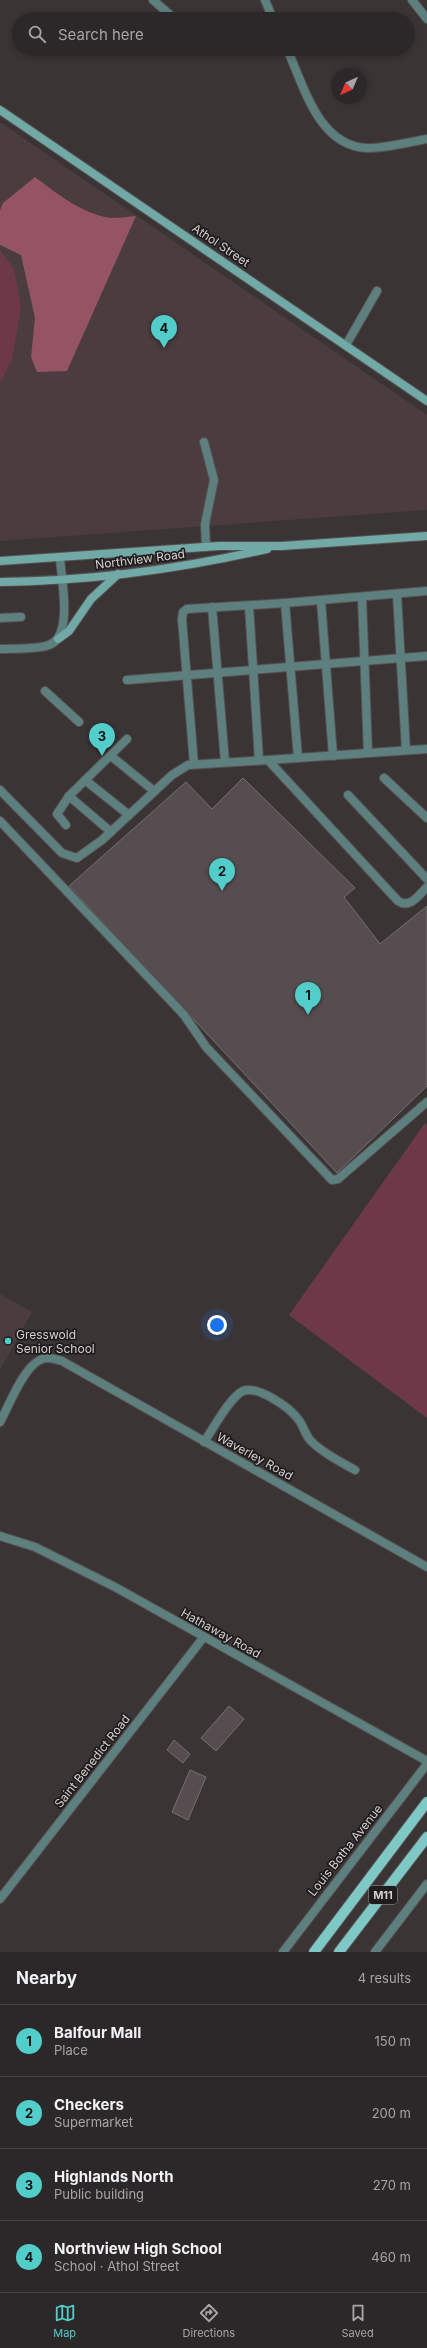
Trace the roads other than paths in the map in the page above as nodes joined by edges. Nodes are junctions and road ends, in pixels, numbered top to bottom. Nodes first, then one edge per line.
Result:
1 (153, 0) edge
2 (265, 0) edge
3 (412, 0) edge
4 (167, 12) edge
5 (270, 12) edge
6 (427, 19) edge
7 (290, 56) edge
8 (0, 110) edge
9 (427, 139) edge
10 (377, 292) dead end
11 (346, 345) junction
12 (427, 401) edge
13 (204, 442) dead end
14 (427, 536) edge
15 (282, 546) junction
16 (206, 547) junction
17 (60, 558) junction
18 (0, 562) edge
19 (118, 574) junction
20 (61, 580) junction
21 (0, 582) edge
22 (427, 591) edge
23 (397, 595) junction
24 (362, 598) junction
25 (321, 601) junction
26 (285, 604) junction
27 (249, 606) junction
28 (212, 607) junction
29 (21, 617) dead end
30 (0, 618) edge
31 (58, 639) junction
32 (0, 649) edge
33 (427, 656) edge
34 (127, 680) dead end
35 (45, 691) dead end
36 (79, 722) dead end
37 (127, 739) dead end
38 (427, 749) edge
39 (406, 750) junction
40 (368, 753) junction
41 (111, 756) junction
42 (333, 756) junction
43 (298, 758) junction
44 (260, 760) junction
45 (268, 760) junction
46 (224, 762) junction
47 (194, 764) junction
48 (384, 778) dead end
49 (84, 780) junction
50 (0, 790) edge
51 (154, 792) junction
52 (348, 795) dead end
53 (69, 796) junction
54 (129, 815) junction
55 (427, 818) edge
56 (0, 821) edge
57 (66, 825) dead end
58 (111, 832) junction
59 (427, 879) edge
60 (427, 887) edge
61 (427, 1102) edge
62 (0, 1422) edge
63 (204, 1442) junction
64 (355, 1470) dead end
65 (0, 1536) edge
66 (427, 1567) edge
67 (203, 1638) junction
68 (427, 1761) edge
69 (427, 1764) edge
70 (427, 1802) edge
71 (427, 1837) edge
72 (427, 1884) edge
73 (0, 1899) edge
74 (283, 1952) edge
75 (314, 1952) edge
76 (339, 1952) edge
77 (374, 1952) edge

1 - 4 street
2 - 5 street
3 - 6 street
7 - 9 street
8 - 11 main road, Athol Street
10 - 11 street
11 - 12 main road, Athol Street
13 - 16 street
14 - 15 main road, Northview Road
15 - 16 main road, Northview Road
15 - 19 main road, Northview Road
16 - 17 main road, Northview Road
17 - 18 main road, Northview Road
17 - 20 street
19 - 20 main road, Northview Road
19 - 31 main road
20 - 21 main road, Northview Road
20 - 31 street
22 - 23 street
23 - 24 street
23 - 39 street
24 - 25 street
24 - 40 street
25 - 26 street
25 - 42 street
26 - 27 street
26 - 43 street
27 - 28 street
27 - 44 street
28 - 46 street
28 - 47 street
29 - 30 street
31 - 32 street
33 - 34 street
35 - 36 street
37 - 41 street
38 - 39 street
39 - 40 street
40 - 42 street
41 - 49 street
41 - 51 street
42 - 43 street
43 - 45 street
44 - 45 street
44 - 46 street
45 - 60 street
46 - 47 street
47 - 51 street
48 - 55 street
49 - 53 street
49 - 54 street
50 - 58 street
51 - 54 street
52 - 59 street
53 - 57 street
53 - 58 street
54 - 58 street
56 - 61 street
62 - 63 street, Waverley Road
63 - 64 street
63 - 66 street, Waverley Road
65 - 67 street, Hathaway Road
67 - 68 street, Hathaway Road
67 - 73 street, Saint Benedict Road
69 - 74 street, Louis Botha Avenue
70 - 75 main road, M11
71 - 76 main road, M11
72 - 77 street

